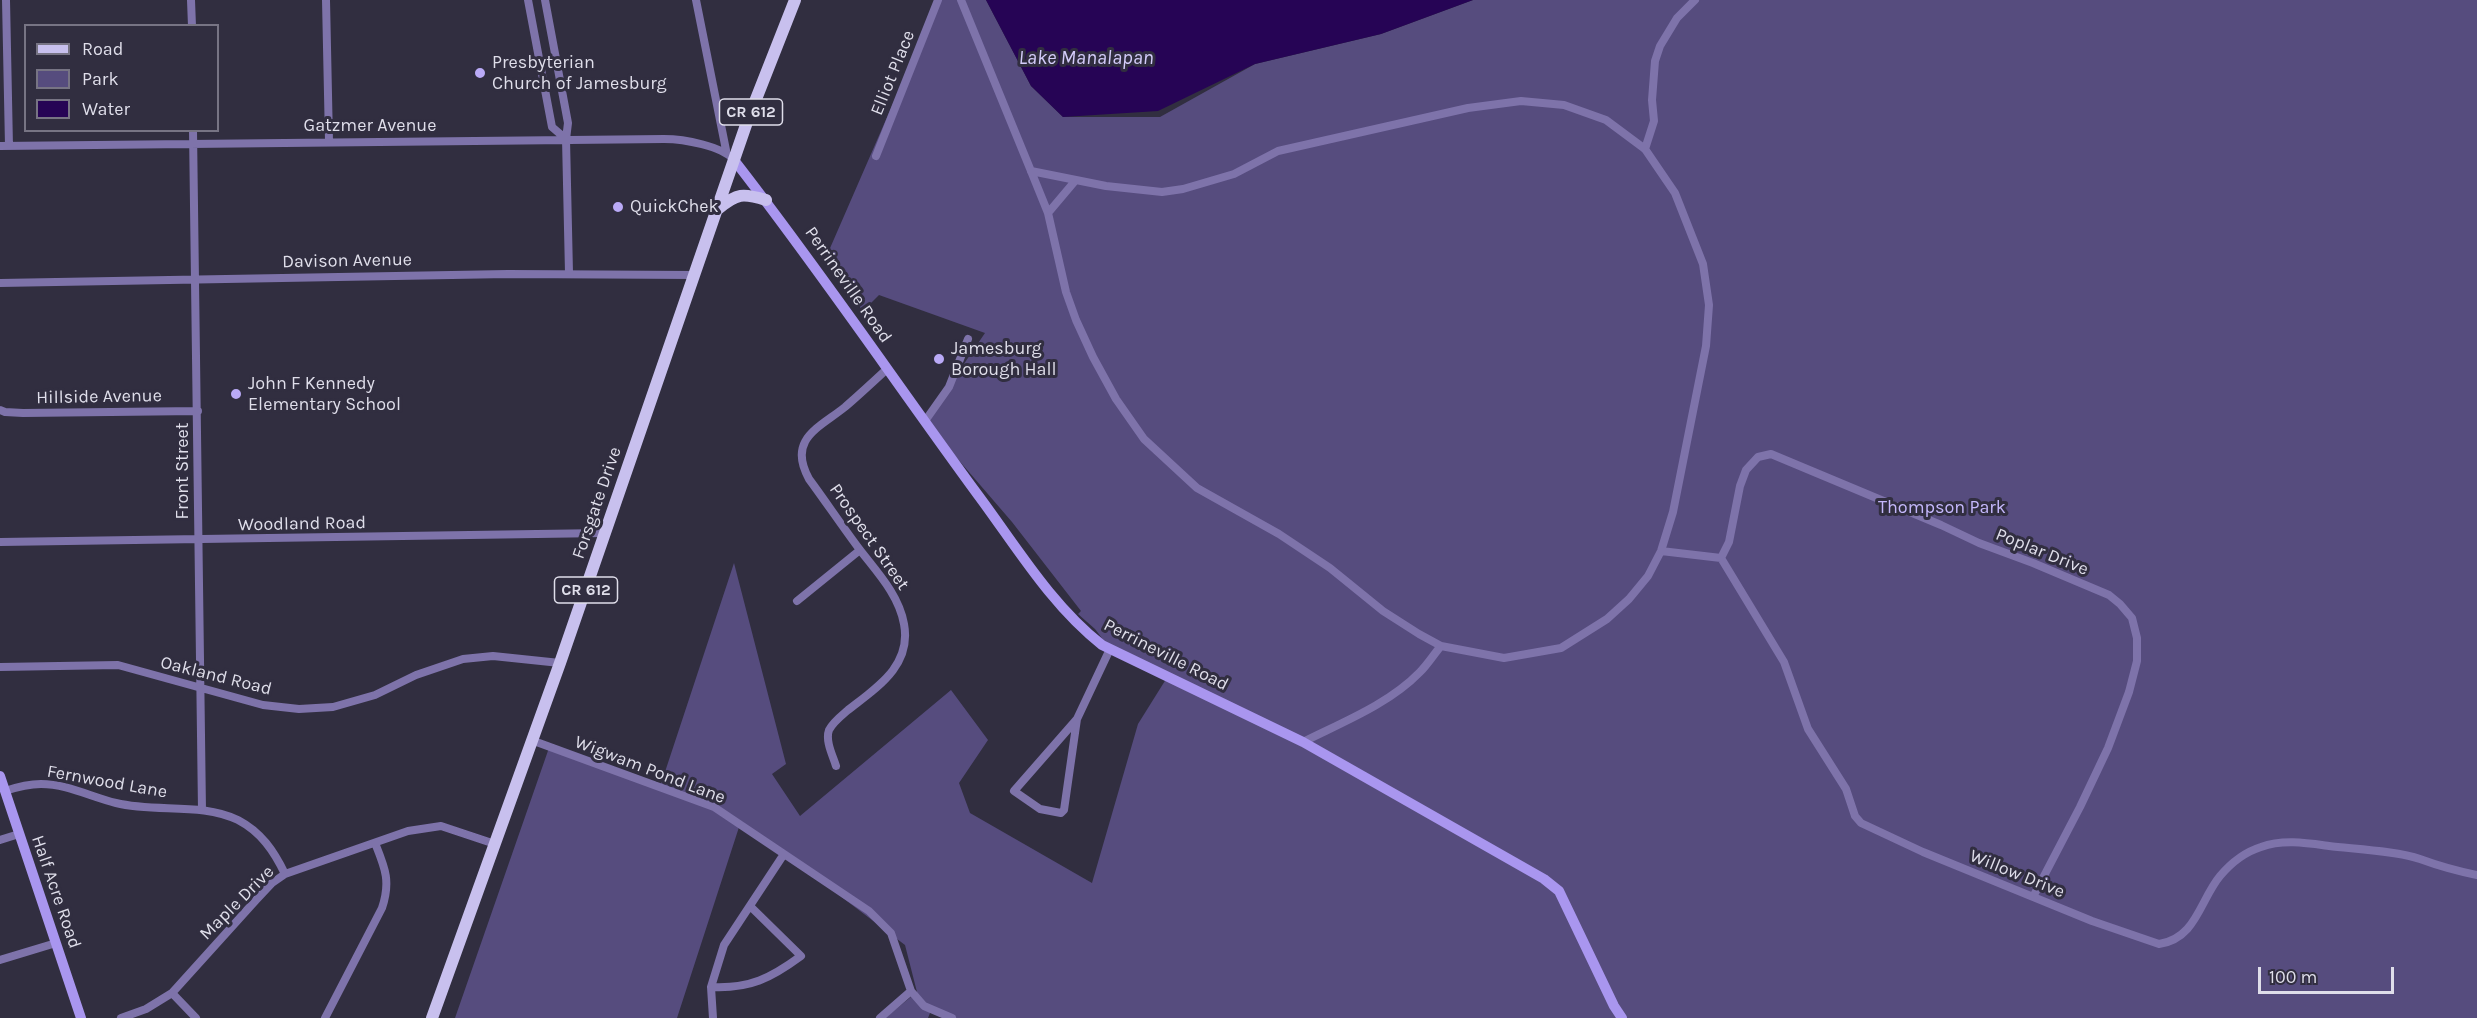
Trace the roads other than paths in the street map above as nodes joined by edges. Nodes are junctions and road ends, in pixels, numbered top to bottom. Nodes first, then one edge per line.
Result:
1 (6, 0) edge
2 (192, 0) edge
3 (326, 0) edge
4 (528, 0) edge
5 (545, 0) edge
6 (696, 0) edge
7 (795, 0) edge
8 (938, 0) edge
9 (961, 0) edge
10 (1695, 0) edge
11 (192, 24) edge
12 (193, 132) edge
13 (566, 139) junction
14 (329, 141) junction
15 (193, 143) junction
16 (0, 146) edge
17 (9, 146) junction
18 (1645, 149) junction
19 (730, 155) junction
20 (876, 156) dead end
21 (1031, 171) junction
22 (1076, 181) junction
23 (766, 200) junction
24 (717, 210) junction
25 (1048, 213) junction
26 (569, 273) junction
27 (695, 274) junction
28 (196, 279) junction
29 (0, 283) edge
30 (968, 339) dead end
31 (886, 369) junction
32 (0, 410) edge
33 (198, 411) junction
34 (925, 421) junction
35 (604, 533) junction
36 (199, 541) junction
37 (0, 542) edge
38 (860, 550) junction
39 (1661, 551) junction
40 (1721, 558) junction
41 (797, 601) dead end
42 (1442, 646) junction
43 (1110, 649) junction
44 (560, 663) junction
45 (0, 667) edge
46 (201, 689) junction
47 (1077, 719) junction
48 (531, 740) junction
49 (1303, 742) junction
50 (836, 766) dead end
51 (0, 776) edge
52 (5, 791) junction
53 (202, 810) junction
54 (19, 834) junction
55 (0, 840) edge
56 (375, 843) junction
57 (495, 844) junction
58 (784, 854) junction
59 (285, 874) junction
60 (2477, 875) edge
61 (2033, 897) junction
62 (750, 906) junction
63 (56, 943) junction
64 (0, 960) edge
65 (711, 987) junction
66 (911, 991) junction
67 (172, 993) junction
68 (81, 1018) edge
69 (121, 1018) edge
70 (196, 1018) edge
71 (325, 1018) edge
72 (432, 1018) edge
73 (713, 1018) edge
74 (880, 1018) edge
75 (952, 1018) edge
76 (1622, 1018) edge

1 - 17 street
2 - 11 street
3 - 14 street
4 - 13 street
5 - 13 street
6 - 19 street
7 - 19 main road, Forsgate Drive / CR 612
8 - 20 street, Elliot Place
9 - 21 street
10 - 18 street
12 - 15 street, Front Street
13 - 14 street, Gatzmer Avenue
13 - 19 street, Gatzmer Avenue
13 - 26 street
14 - 15 street, Gatzmer Avenue
15 - 17 street, Gatzmer Avenue
15 - 28 street, Front Street
16 - 17 street, Gatzmer Avenue
18 - 22 street
18 - 39 street
19 - 23 street, Perrineville Road
19 - 24 main road, Forsgate Drive / CR 612
21 - 22 street
21 - 25 street
22 - 25 street
23 - 24 main road
23 - 31 street, Perrineville Road
24 - 27 main road, Forsgate Drive / CR 612
25 - 42 street
26 - 27 street, Davison Avenue
26 - 28 street, Davison Avenue
27 - 35 main road, Forsgate Drive / CR 612
28 - 29 street, Davison Avenue
28 - 33 street, Front Street
30 - 34 street
31 - 34 street, Perrineville Road
31 - 38 street, Prospect Street
32 - 33 street, Hillside Avenue
33 - 36 street, Front Street
34 - 43 street, Perrineville Road
35 - 36 street, Woodland Road
35 - 44 main road, Forsgate Drive / CR 612
36 - 37 street, Woodland Road
36 - 46 street, Front Street
38 - 41 street
38 - 50 street, Prospect Street
39 - 40 street
39 - 42 street
40 - 61 street, Willow Drive
40 - 61 street, Poplar Drive
42 - 49 street
43 - 47 street
43 - 49 street, Perrineville Road
44 - 46 street, Oakland Road
44 - 48 main road, Forsgate Drive / CR 612
45 - 46 street, Oakland Road
46 - 53 street, Front Street
47 - 47 street
48 - 57 main road, Forsgate Drive / CR 612
48 - 58 street, Wigwam Pond Lane
49 - 76 street, Perrineville Road
51 - 52 street, Half Acre Road
52 - 53 street, Fernwood Lane
52 - 54 street, Half Acre Road
53 - 59 street, Fernwood Lane
54 - 55 street
54 - 63 street, Half Acre Road
56 - 57 street, Maple Drive
56 - 59 street, Maple Drive
56 - 71 street
57 - 72 main road, Forsgate Drive / CR 612
58 - 62 street
58 - 66 street, Wigwam Pond Lane
59 - 67 street, Maple Drive
60 - 61 street, Willow Drive
62 - 65 street
62 - 65 street
63 - 64 street
63 - 68 street, Half Acre Road
65 - 73 street
66 - 74 street
66 - 75 street
67 - 69 street, Maple Drive
67 - 70 street

